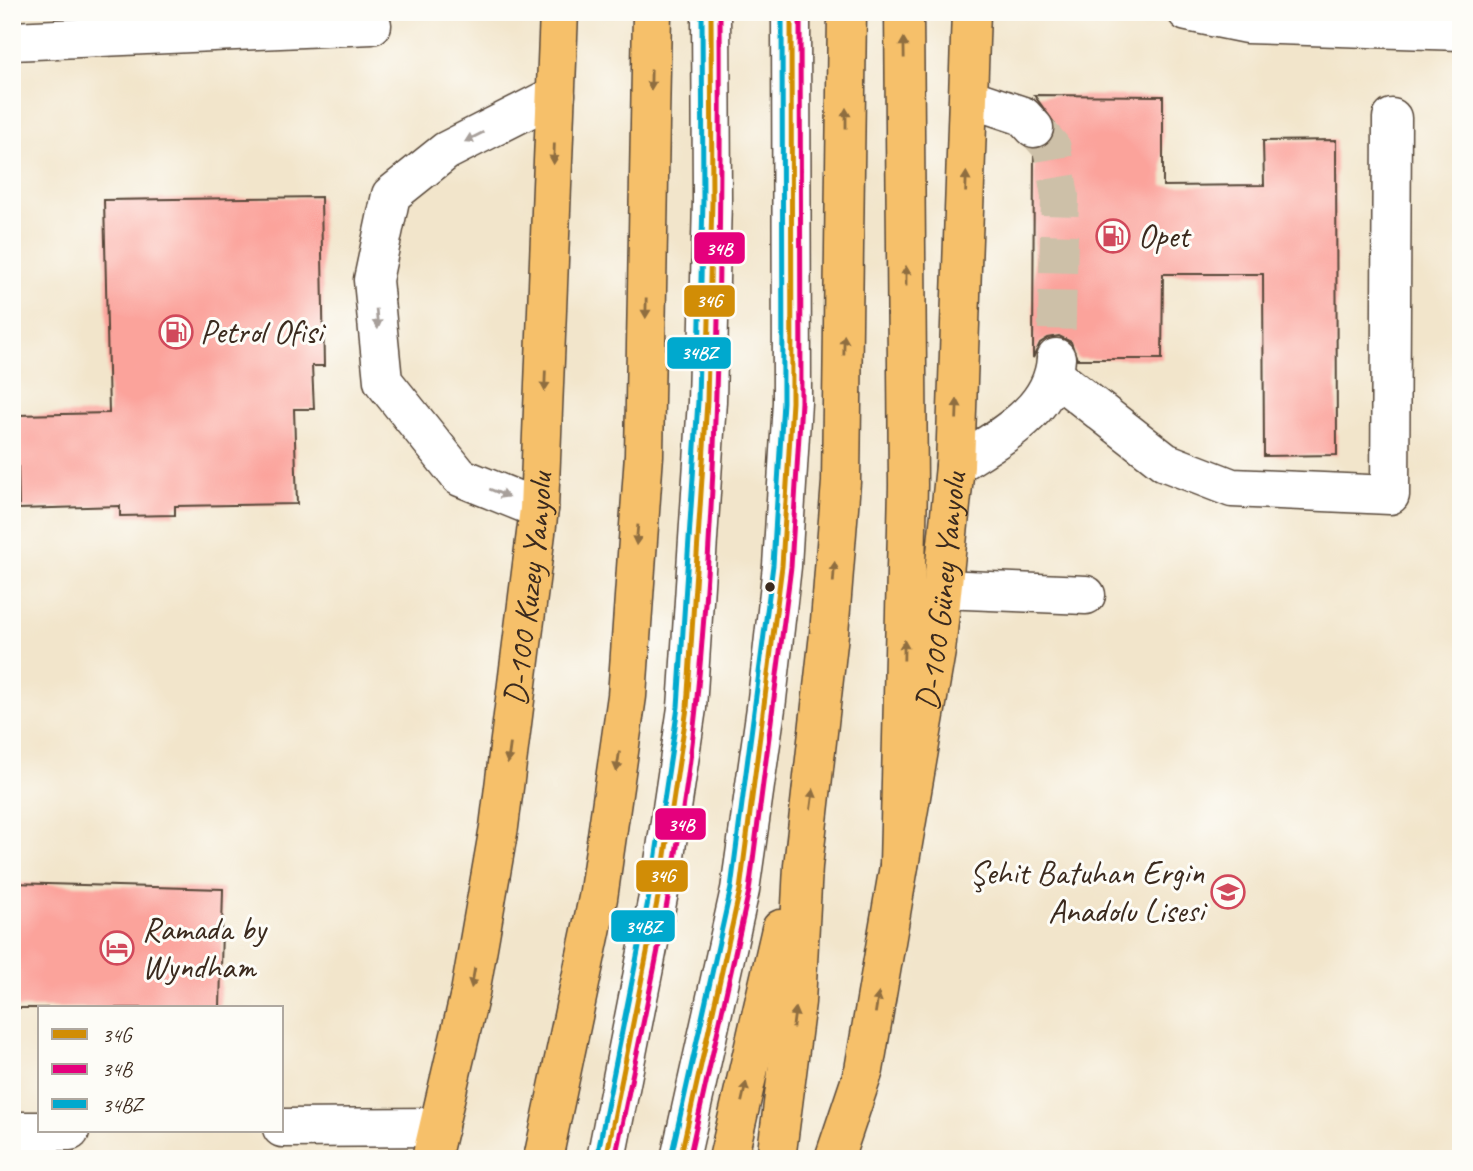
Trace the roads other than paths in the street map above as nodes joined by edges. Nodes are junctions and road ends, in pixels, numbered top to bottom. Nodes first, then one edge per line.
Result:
1 (559, 12) edge
2 (652, 12) edge
3 (711, 12) edge
4 (791, 12) edge
5 (847, 12) edge
6 (904, 12) edge
7 (971, 12) edge
8 (1187, 12) edge
9 (372, 25) dead end
10 (1461, 31) edge
11 (12, 41) edge
12 (556, 95) junction
13 (969, 98) junction
14 (1392, 118) dead end
15 (1034, 128) tunnel mouth
16 (955, 466) junction
17 (539, 509) junction
18 (942, 589) junction
19 (1086, 595) dead end
20 (899, 865) junction
21 (803, 866) junction
22 (864, 1070) junction
23 (284, 1128) edge
24 (12, 1131) edge
25 (38, 1131) edge
26 (435, 1143) edge
27 (543, 1159) edge
28 (606, 1159) edge
29 (680, 1159) edge
30 (728, 1159) edge
31 (776, 1159) edge
32 (834, 1159) edge
33 (855, 1159) edge

1 - 12 main road, D-100 Kuzey Yanyolu
2 -> 27 main road
3 - 28 street
4 - 29 street
21 -> 5 main road
20 -> 6 main road
7 - 13 main road, D-100 Güney Yanyolu
8 - 10 street
9 - 11 street
12 -> 17 main road, D-100 Kuzey Yanyolu
12 -> 17 street
13 - 15 street
16 -> 13 main road, D-100 Güney Yanyolu
14 - 16 street
16 - 18 main road, D-100 Güney Yanyolu
17 -> 26 main road, D-100 Kuzey Yanyolu
18 - 19 street
18 - 20 main road, D-100 Güney Yanyolu
22 -> 20 main road, D-100 Güney Yanyolu
30 -> 21 main road
31 -> 21 main road
22 - 32 main road, D-100 Güney Yanyolu
22 - 33 main road
23 - 26 street
24 - 25 street

